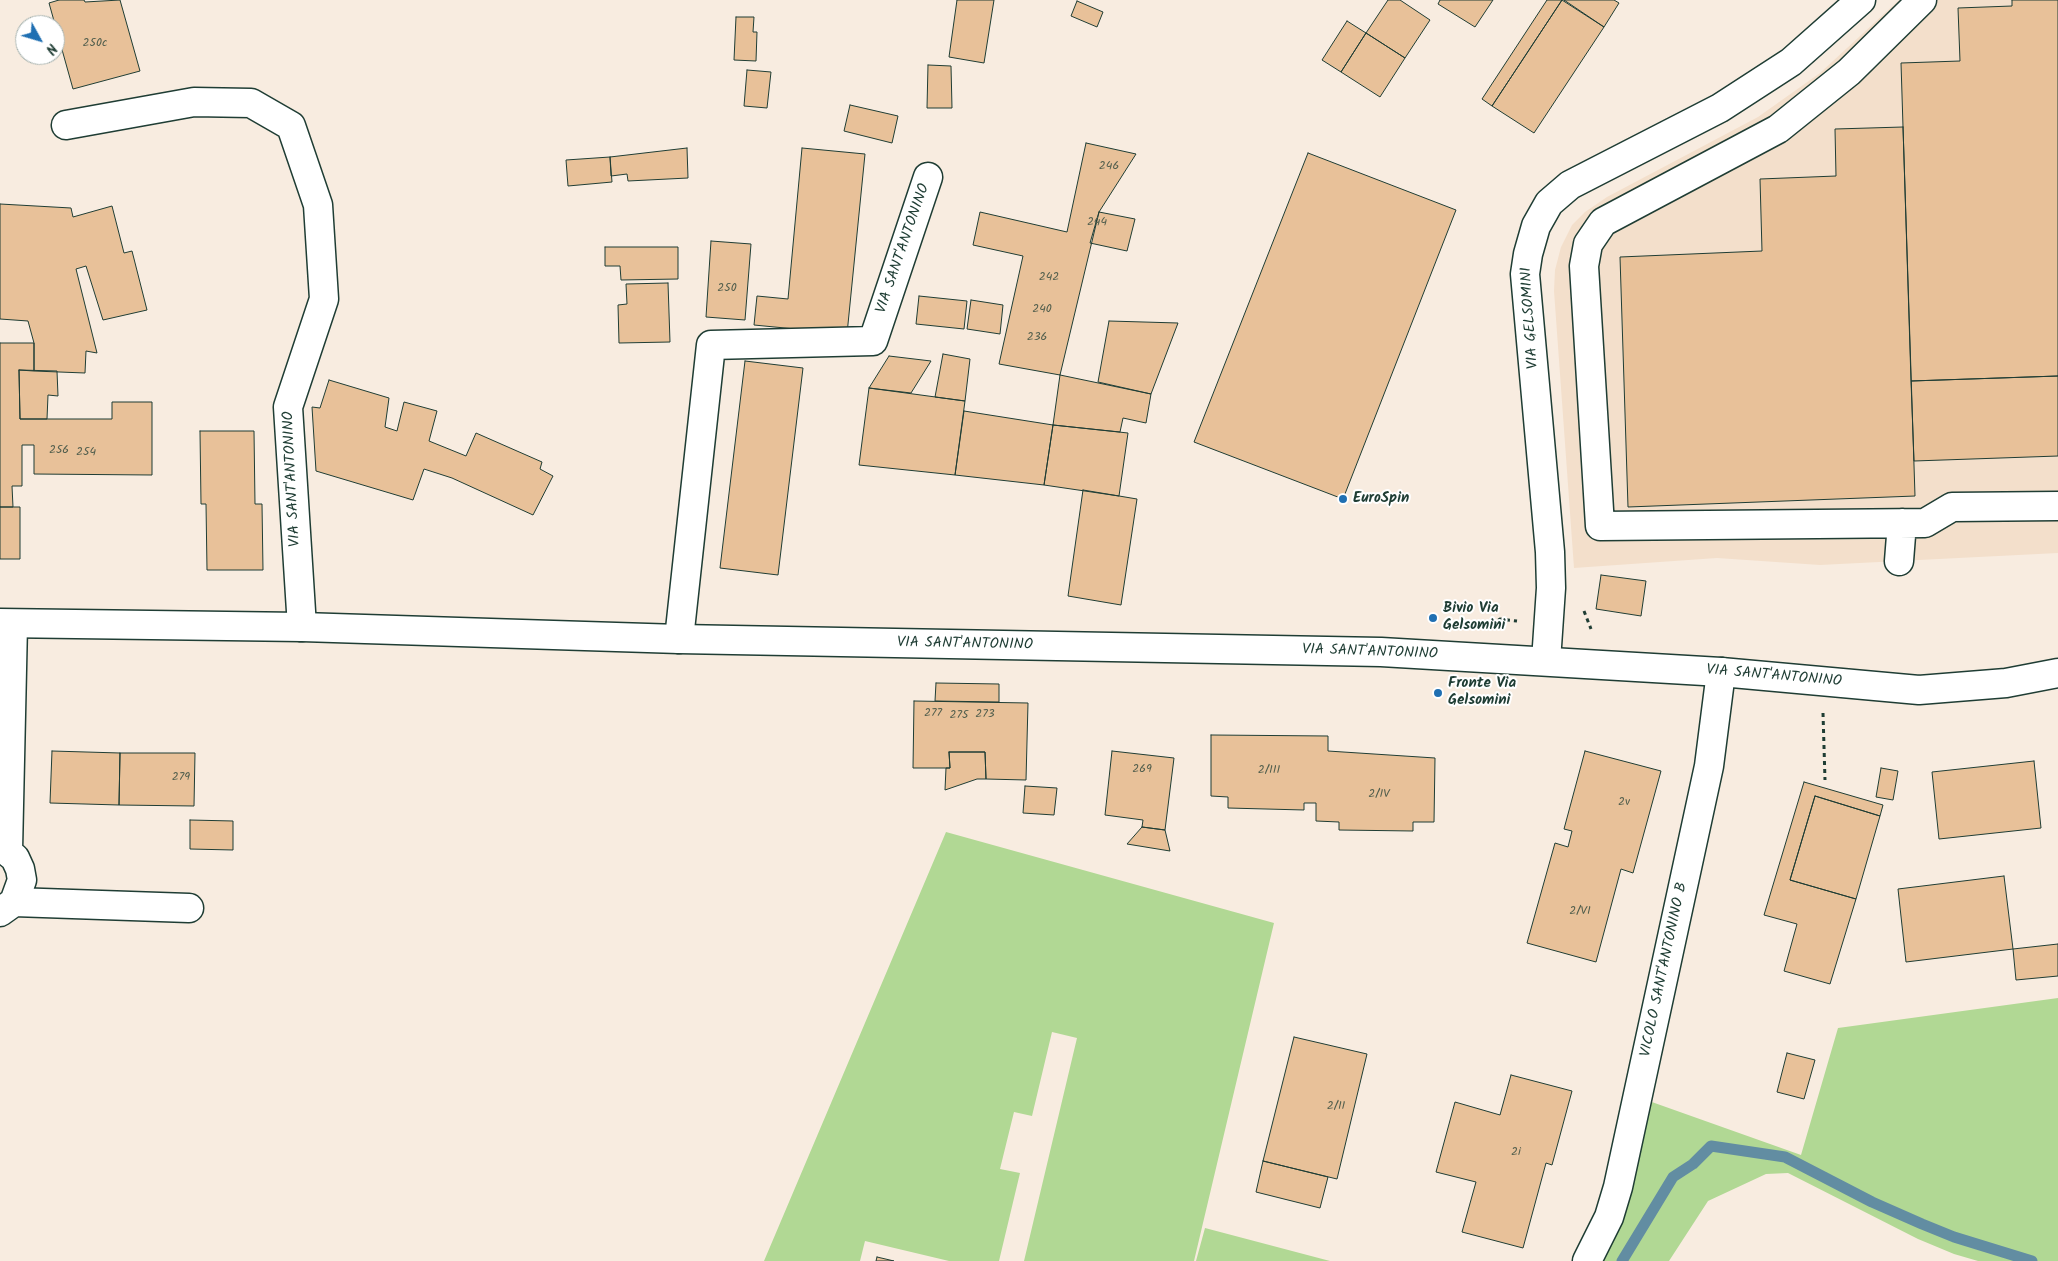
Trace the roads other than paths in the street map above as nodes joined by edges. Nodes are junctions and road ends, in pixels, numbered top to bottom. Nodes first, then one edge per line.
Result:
1 (1860, 0) edge
2 (1922, 0) edge
3 (66, 125) dead end
4 (928, 177) dead end
5 (2058, 506) edge
6 (1902, 523) junction
7 (1899, 561) dead end
8 (7, 624) edge
9 (302, 627) junction
10 (679, 639) junction
11 (1546, 661) junction
12 (1721, 672) junction
13 (2058, 673) edge
14 (4, 848) edge
15 (7, 907) edge
16 (189, 908) dead end
17 (1587, 1261) edge

1 - 11 street, VIA GELSOMINI
2 - 6 street
3 - 9 street, VIA SANT'ANTONINO
4 - 10 street, VIA SANT'ANTONINO
5 - 6 street
6 - 7 street
8 - 9 street, VIA SANT'ANTONINO
8 - 14 street
9 - 10 street, VIA SANT'ANTONINO
10 - 11 street, VIA SANT'ANTONINO
11 - 12 street, VIA SANT'ANTONINO
12 - 13 street, VIA SANT'ANTONINO
12 - 17 street, VICOLO SANT'ANTONINO B
14 - 15 street
15 - 16 street

